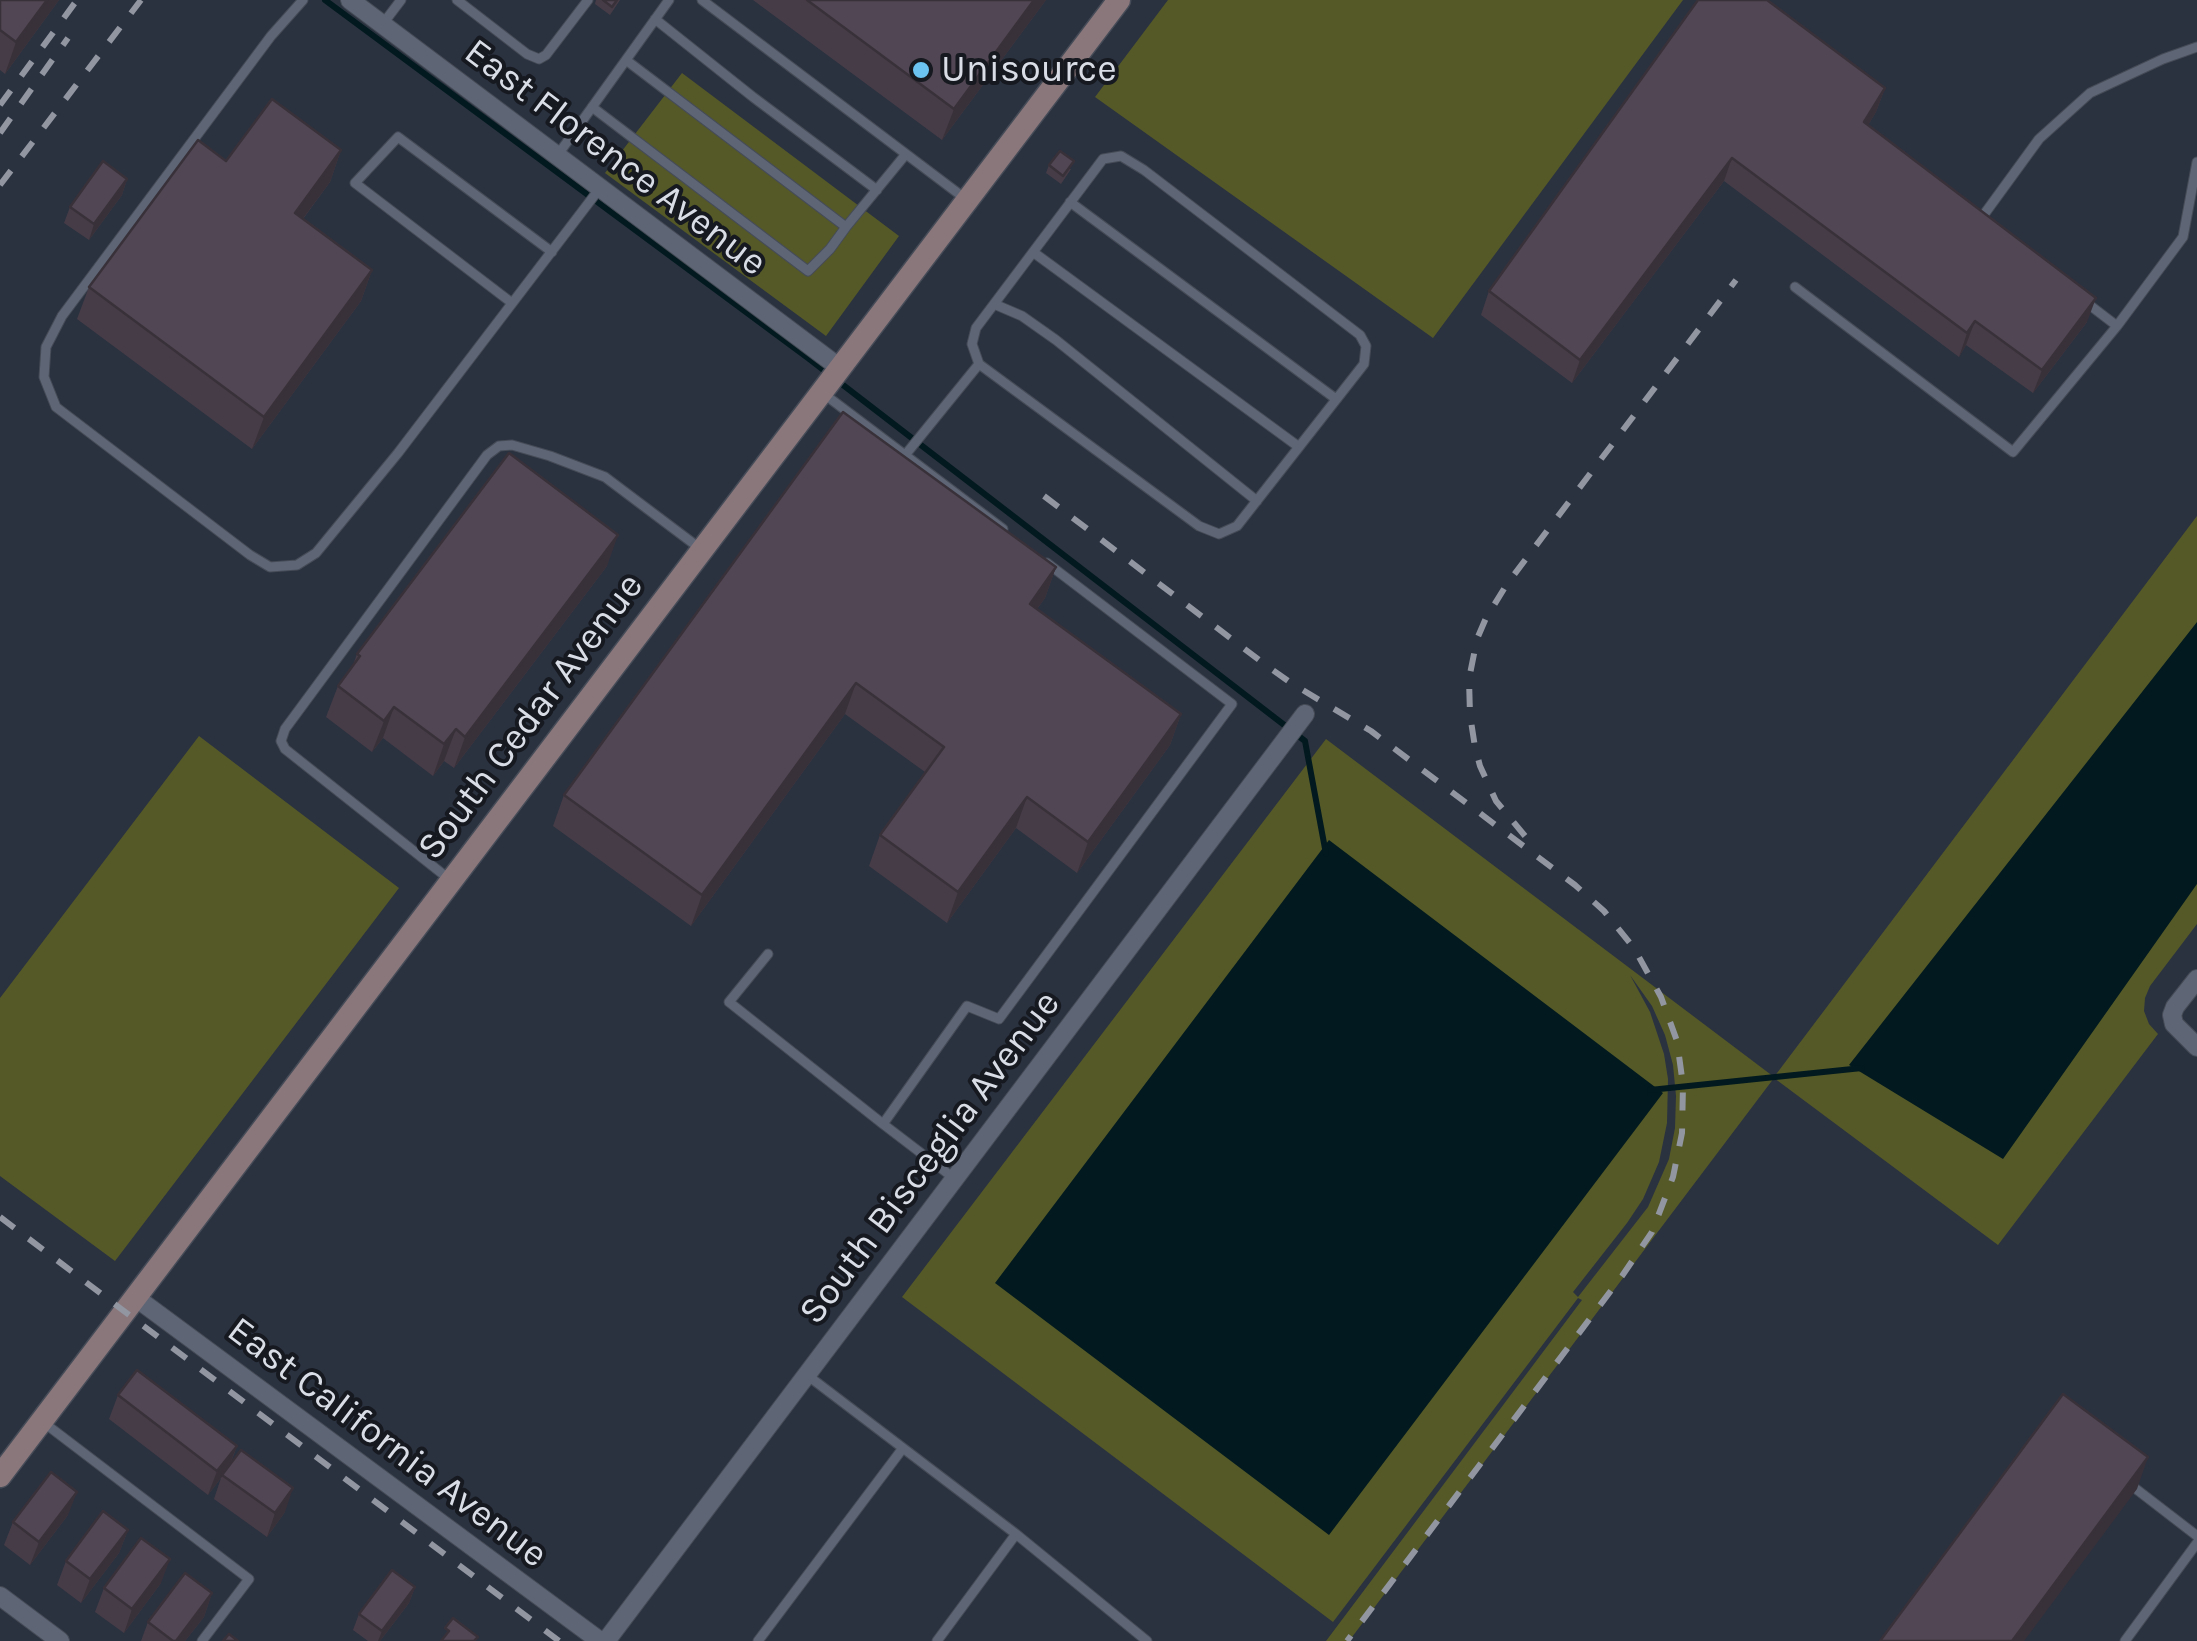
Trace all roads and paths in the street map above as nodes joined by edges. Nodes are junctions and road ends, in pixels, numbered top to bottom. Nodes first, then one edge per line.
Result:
1 (303, 0) edge
2 (350, 0) edge
3 (401, 0) edge
4 (457, 0) edge
5 (588, 0) edge
6 (668, 0) edge
7 (702, 0) edge
8 (1119, 0) edge
9 (655, 19) junction
10 (382, 24) junction
11 (2197, 47) edge
12 (626, 60) junction
13 (592, 107) junction
14 (906, 154) junction
15 (558, 156) junction
16 (2197, 162) edge
17 (600, 188) junction
18 (878, 190) junction
19 (2194, 192) edge
20 (968, 201) junction
21 (1070, 202) junction
22 (846, 228) junction
23 (1994, 231) edge
24 (552, 252) junction
25 (1033, 252) junction
26 (1795, 287) dead end
27 (2071, 291) edge
28 (512, 304) junction
29 (994, 304) junction
30 (2117, 326) junction
31 (979, 364) junction
32 (840, 368) junction
33 (822, 392) junction
34 (1336, 398) junction
35 (1299, 447) junction
36 (906, 454) junction
37 (1257, 501) junction
38 (1013, 536) edge
39 (702, 550) junction
40 (1044, 560) edge
41 (1305, 714) dead end
42 (452, 880) junction
43 (768, 954) dead end
44 (2197, 979) edge
45 (2193, 1044) edge
46 (883, 1124) junction
47 (955, 1179) junction
48 (136, 1297) junction
49 (807, 1375) junction
50 (41, 1420) junction
51 (903, 1448) junction
52 (0, 1476) edge
53 (2122, 1478) edge
54 (1016, 1534) junction
55 (2197, 1540) edge
56 (0, 1596) edge
57 (60, 1641) edge
58 (202, 1641) edge
59 (603, 1641) edge
60 (758, 1641) edge
61 (937, 1641) edge
62 (1147, 1641) edge
63 (2125, 1641) edge

1 - 28 lane
2 - 10 street, East Florence Avenue
3 - 10 lane
4 - 5 lane
6 - 9 lane
7 - 14 lane
8 - 20 main road, South Cedar Avenue
9 - 12 lane
9 - 18 lane
10 - 15 street, East Florence Avenue
11 - 23 lane
12 - 13 lane
12 - 22 lane
13 - 15 lane
13 - 22 lane
14 - 18 lane
14 - 20 lane
15 - 17 street, East Florence Avenue
16 - 19 lane
17 - 24 lane
17 - 32 street, East Florence Avenue
18 - 22 lane
19 - 30 lane
20 - 32 main road, South Cedar Avenue
21 - 25 lane
21 - 34 lane
21 - 34 lane
24 - 28 lane
24 - 28 lane
25 - 29 lane
25 - 35 lane
26 - 30 lane
27 - 30 lane
29 - 31 lane
29 - 37 lane
31 - 36 lane
31 - 37 lane
32 - 33 main road, South Cedar Avenue
33 - 36 lane
33 - 39 main road, South Cedar Avenue
34 - 35 lane
35 - 37 lane
36 - 38 lane
39 - 42 main road, South Cedar Avenue
39 - 42 lane
40 - 46 lane
41 - 47 street, South Bisceglia Avenue
42 - 48 main road, South Cedar Avenue
43 - 46 lane
44 - 45 street
46 - 47 lane
47 - 49 street, South Bisceglia Avenue
48 - 50 main road, South Cedar Avenue
48 - 59 street, East California Avenue
49 - 51 lane
49 - 59 street, South Bisceglia Avenue
50 - 52 main road, South Cedar Avenue
50 - 58 lane
51 - 54 lane
51 - 60 lane
53 - 55 lane
54 - 61 lane
54 - 62 lane
55 - 63 lane
56 - 57 street

